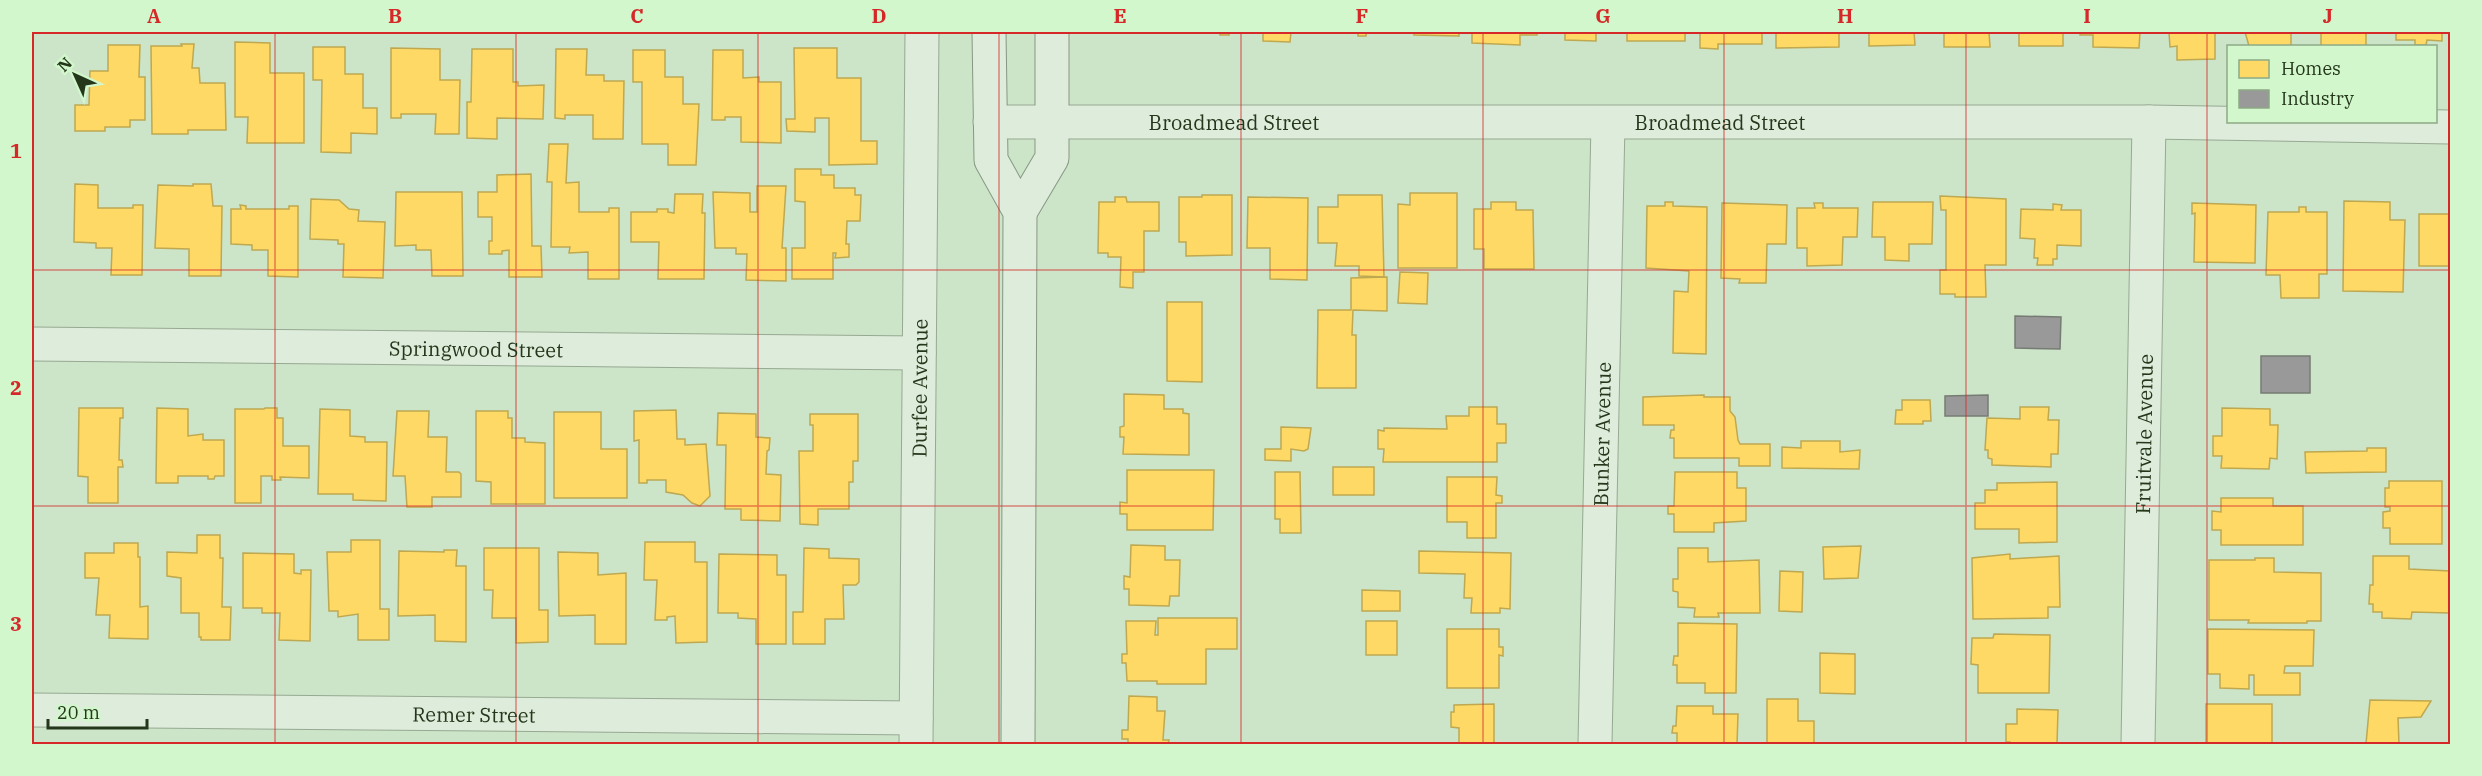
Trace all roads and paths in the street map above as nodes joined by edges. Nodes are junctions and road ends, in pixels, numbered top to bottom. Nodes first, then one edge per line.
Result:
1 (922, 32) edge
2 (990, 32) edge
3 (1052, 32) edge
4 (1052, 121) junction
5 (990, 122) junction
6 (2149, 122) junction
7 (1608, 123) junction
8 (2451, 127) edge
9 (1020, 212) junction
10 (32, 344) edge
11 (919, 353) junction
12 (32, 710) edge
13 (916, 731) edge
14 (1018, 744) edge
15 (1595, 744) edge
16 (2138, 744) edge

1 - 11 street, Durfee Avenue
2 - 5 street
3 - 4 street
4 - 5 street, Broadmead Street
4 - 7 street, Broadmead Street
4 - 9 street
5 - 9 street
6 - 7 street, Broadmead Street
6 - 8 street, Broadmead Street
6 - 16 street, Fruitvale Avenue
7 - 15 street, Bunker Avenue
9 - 14 street
10 - 11 street, Springwood Street
11 - 13 street, Durfee Avenue
12 - 13 street, Remer Street

